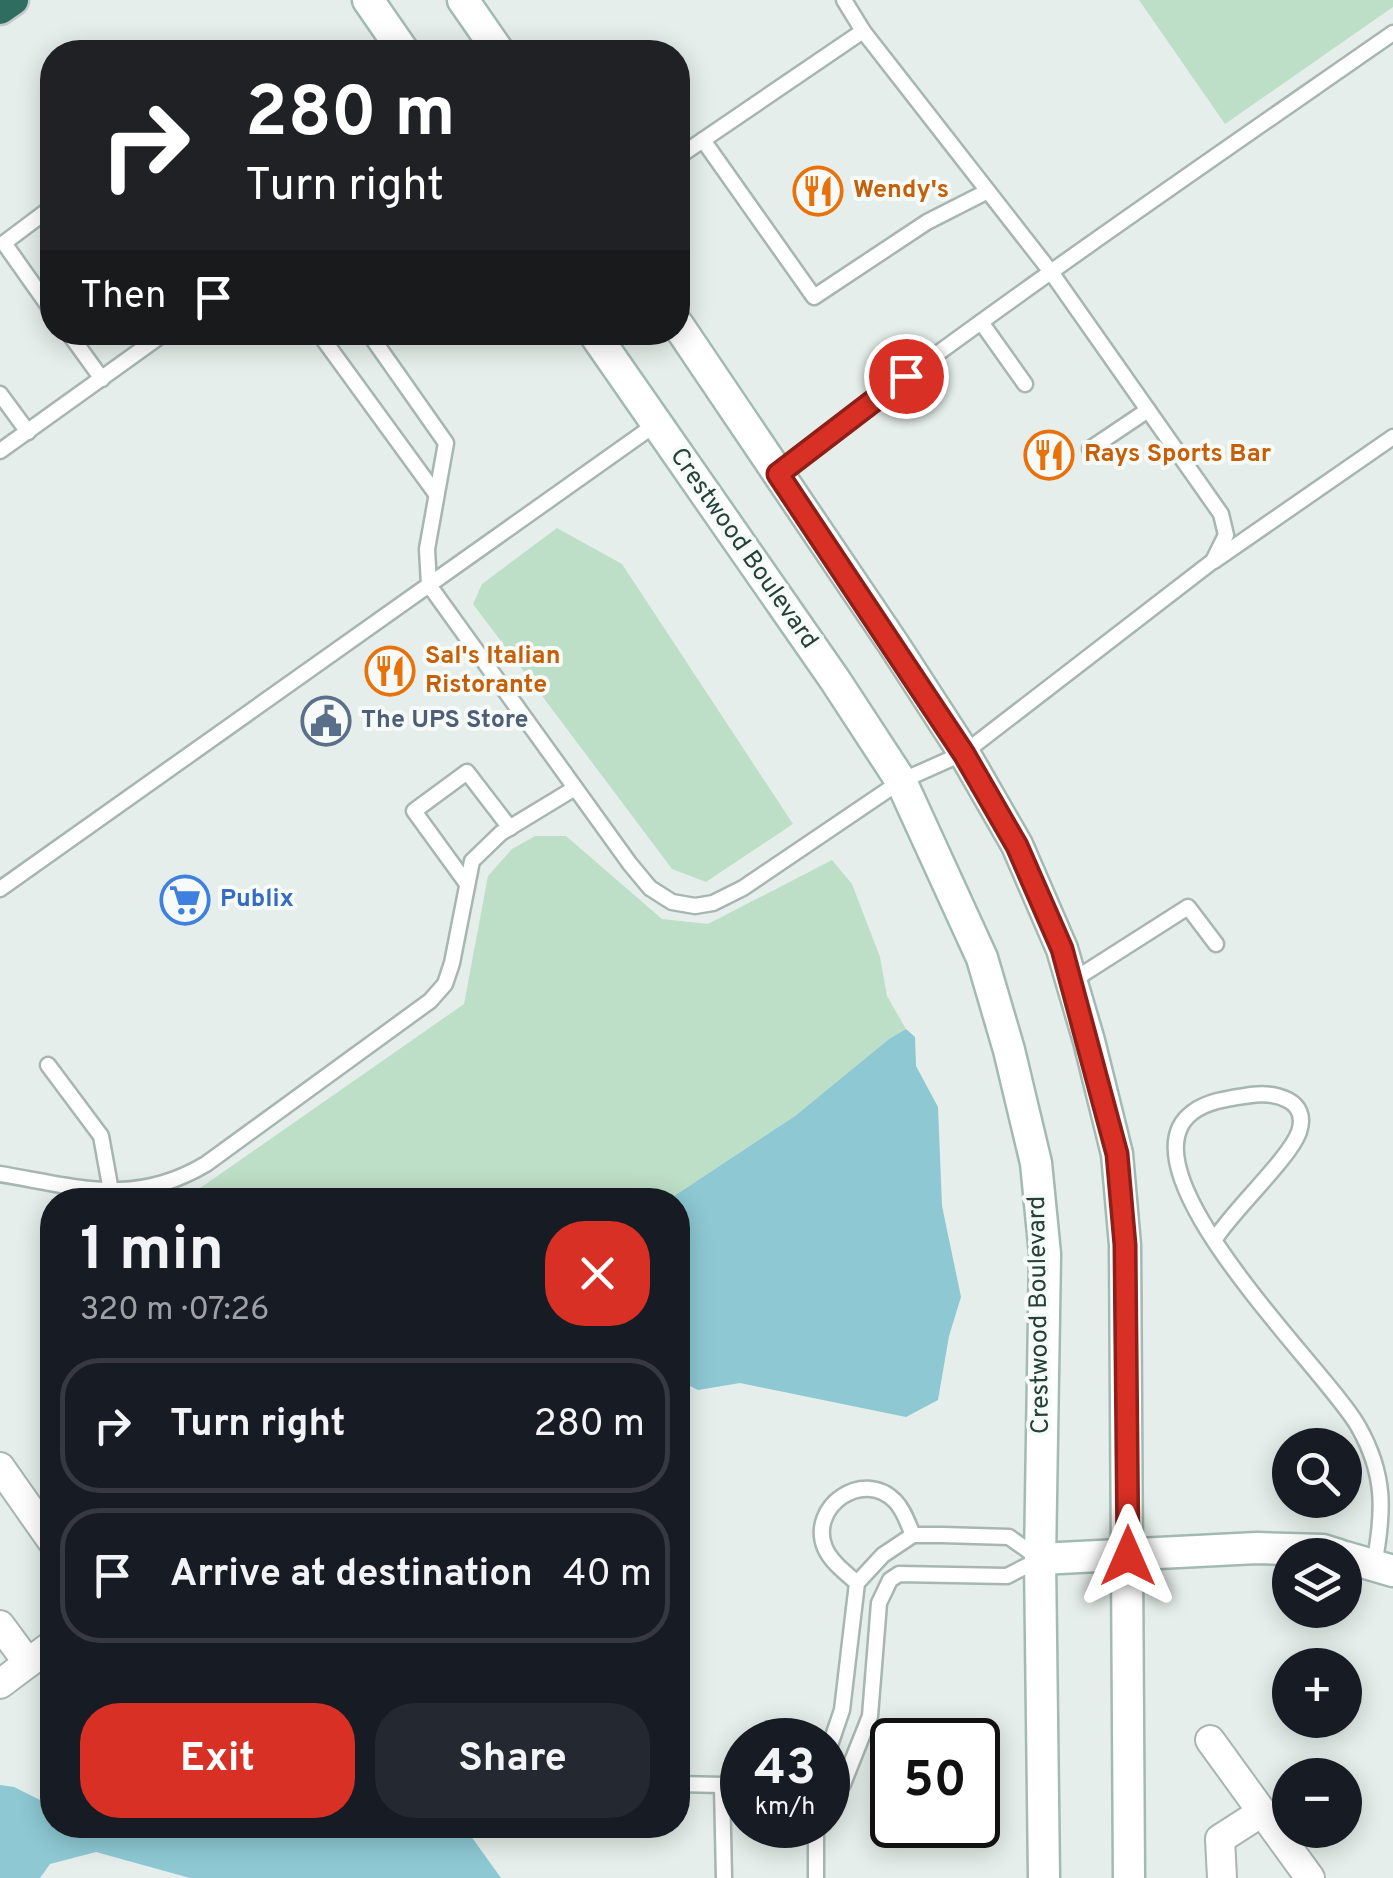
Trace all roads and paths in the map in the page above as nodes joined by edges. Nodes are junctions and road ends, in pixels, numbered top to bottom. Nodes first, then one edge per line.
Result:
1 (13, 0) edge
2 (368, 0) edge
3 (464, 0) edge
4 (844, 0) edge
5 (0, 9) edge
6 (863, 31) junction
7 (1393, 33) edge
8 (396, 40) edge
9 (491, 40) edge
10 (703, 140) junction
11 (690, 149) edge
12 (986, 192) junction
13 (40, 217) edge
14 (2, 245) edge
15 (1051, 272) junction
16 (40, 294) edge
17 (980, 322) junction
18 (690, 342) edge
19 (77, 345) edge
20 (148, 345) edge
21 (327, 345) edge
22 (377, 345) edge
23 (602, 345) edge
24 (102, 379) junction
25 (1025, 384) dead end
26 (0, 394) edge
27 (1148, 410) junction
28 (656, 424) junction
29 (28, 432) junction
30 (1393, 437) edge
31 (1090, 449) dead end
32 (0, 451) edge
33 (778, 474) junction
34 (436, 494) junction
35 (1213, 561) junction
36 (429, 586) junction
37 (964, 754) junction
38 (901, 782) junction
39 (574, 788) junction
40 (510, 828) junction
41 (468, 884) junction
42 (0, 888) edge
43 (1216, 944) dead end
44 (1072, 981) junction
45 (48, 1064) dead end
46 (0, 1174) edge
47 (86, 1188) edge
48 (110, 1188) edge
49 (152, 1188) edge
50 (1215, 1239) junction
51 (0, 1467) edge
52 (40, 1524) edge
53 (914, 1536) junction
54 (1128, 1556) junction
55 (1040, 1559) junction
56 (1363, 1562) edge
57 (857, 1583) junction
58 (0, 1625) edge
59 (40, 1654) edge
60 (28, 1664) junction
61 (0, 1684) edge
62 (839, 1716) joint
63 (866, 1728) junction
64 (1210, 1740) dead end
65 (850, 1767) edge
66 (690, 1785) edge
67 (720, 1786) edge
68 (1262, 1812) junction
69 (723, 1848) edge
70 (816, 1848) edge
71 (724, 1878) edge
72 (816, 1878) edge
73 (1044, 1878) edge
74 (1128, 1878) edge
75 (1222, 1878) edge
76 (1310, 1878) edge

1 - 5 highway
2 - 8 main road
3 - 9 main road
4 - 6 lane
6 - 10 lane
6 - 12 lane
7 - 15 lane
10 - 11 lane
10 - 12 lane
12 - 15 lane
13 - 14 lane
14 - 16 lane
15 - 17 lane
15 - 27 lane
17 - 25 lane
17 - 33 lane
18 - 33 main road
19 - 24 lane
20 - 24 lane
21 - 34 lane
22 - 34 lane
23 - 28 main road, Crestwood Boulevard
24 - 29 lane
26 - 29 lane
27 - 31 lane
27 - 35 lane
28 - 36 lane
28 - 38 main road, Crestwood Boulevard
29 - 32 lane
30 - 35 lane
33 - 37 main road
34 - 36 lane
35 - 37 lane
36 - 39 lane
36 - 42 lane
37 - 38 lane
37 - 44 main road
38 - 39 lane
38 - 55 main road, Crestwood Boulevard
39 - 40 lane
40 - 41 lane
40 - 41 lane
41 - 49 lane
43 - 44 lane
44 - 54 main road
45 - 48 lane
46 - 47 lane
50 - 50 lane
50 - 56 lane
51 - 52 street
53 - 55 lane
53 - 57 lane
53 - 57 lane
54 - 55 main road
54 - 56 main road
54 - 74 main road
55 - 63 lane
55 - 73 main road, Crestwood Boulevard
57 - 62 lane
58 - 60 street
59 - 60 street
60 - 61 street
62 - 63 lane
63 - 65 lane
64 - 68 street
66 - 67 lane
68 - 75 street
68 - 76 street
69 - 71 lane
70 - 72 lane

